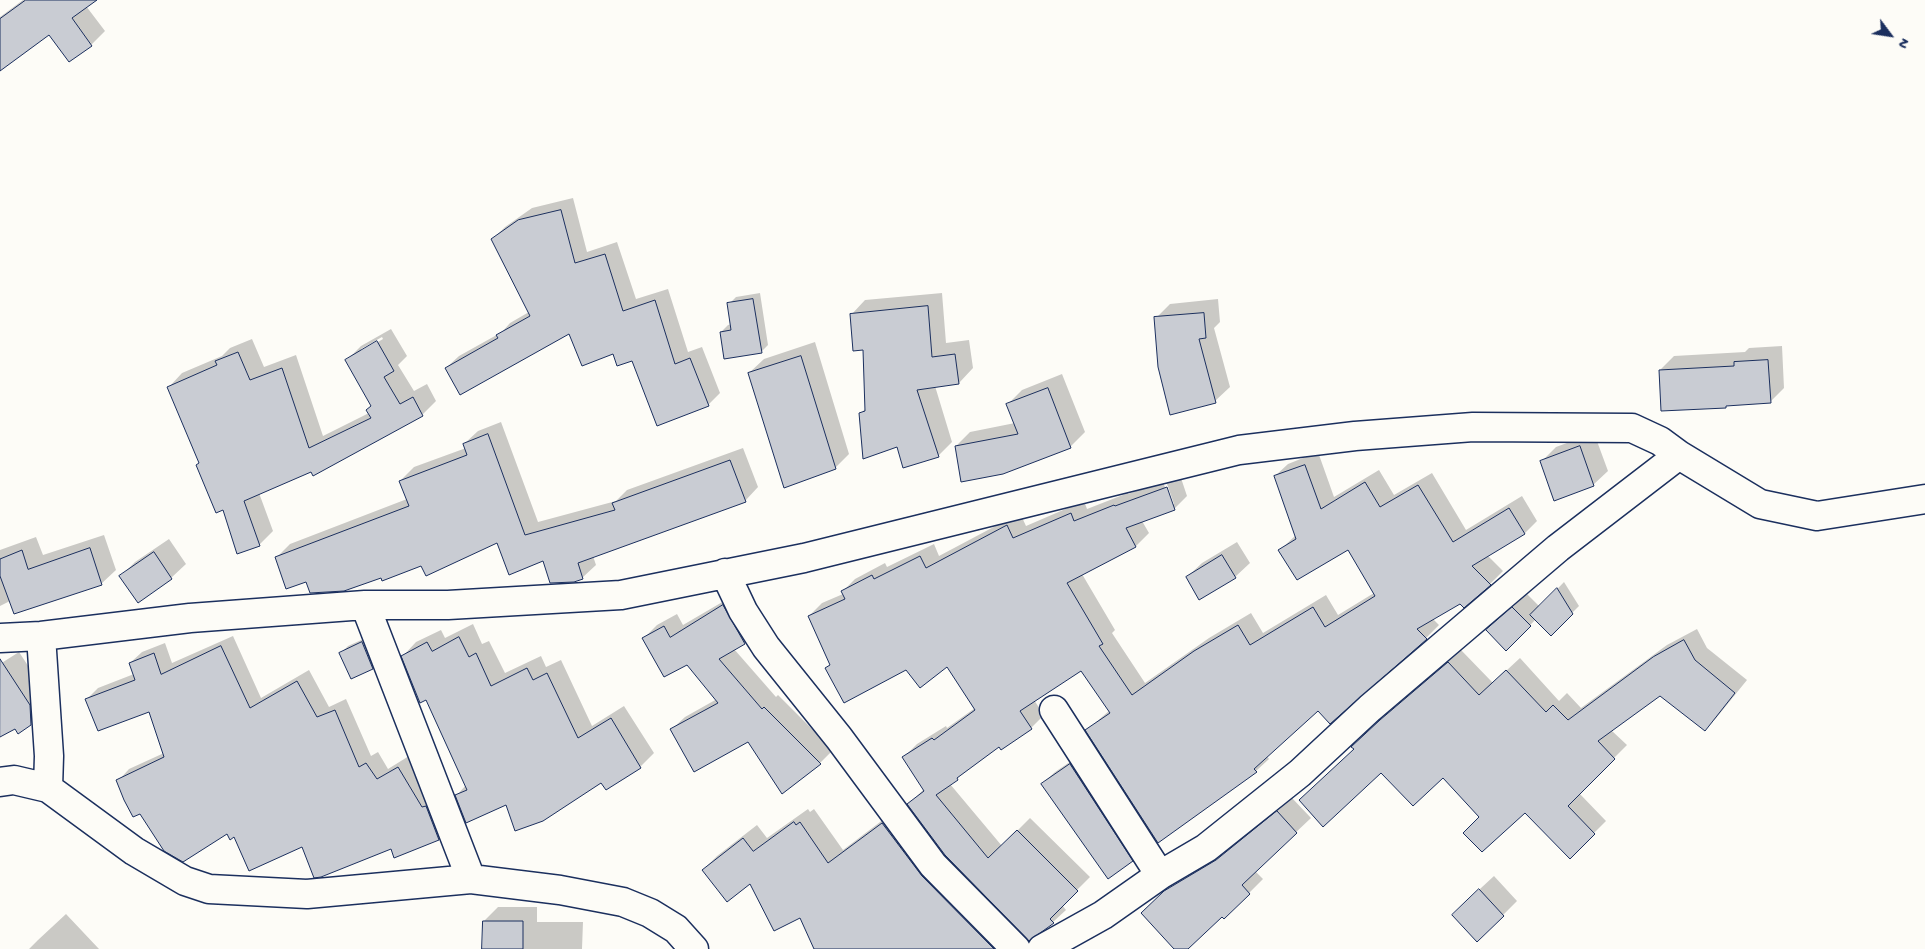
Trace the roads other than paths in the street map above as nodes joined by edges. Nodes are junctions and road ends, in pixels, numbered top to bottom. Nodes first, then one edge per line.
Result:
1 (1679, 455) junction
2 (1925, 499) edge
3 (725, 573) junction
4 (365, 605) junction
5 (41, 636) junction
6 (0, 638) edge
7 (1054, 710) dead end
8 (0, 782) edge
9 (48, 788) junction
10 (1160, 875) junction
11 (471, 878) junction
12 (694, 949) edge
13 (1016, 949) edge
14 (1042, 949) edge

1 - 2 street
1 - 3 street
1 - 10 street
3 - 4 street
3 - 13 street
4 - 5 street
4 - 11 street
5 - 6 street
5 - 9 street
7 - 10 street
8 - 9 street
9 - 11 street
10 - 14 street
11 - 12 street

